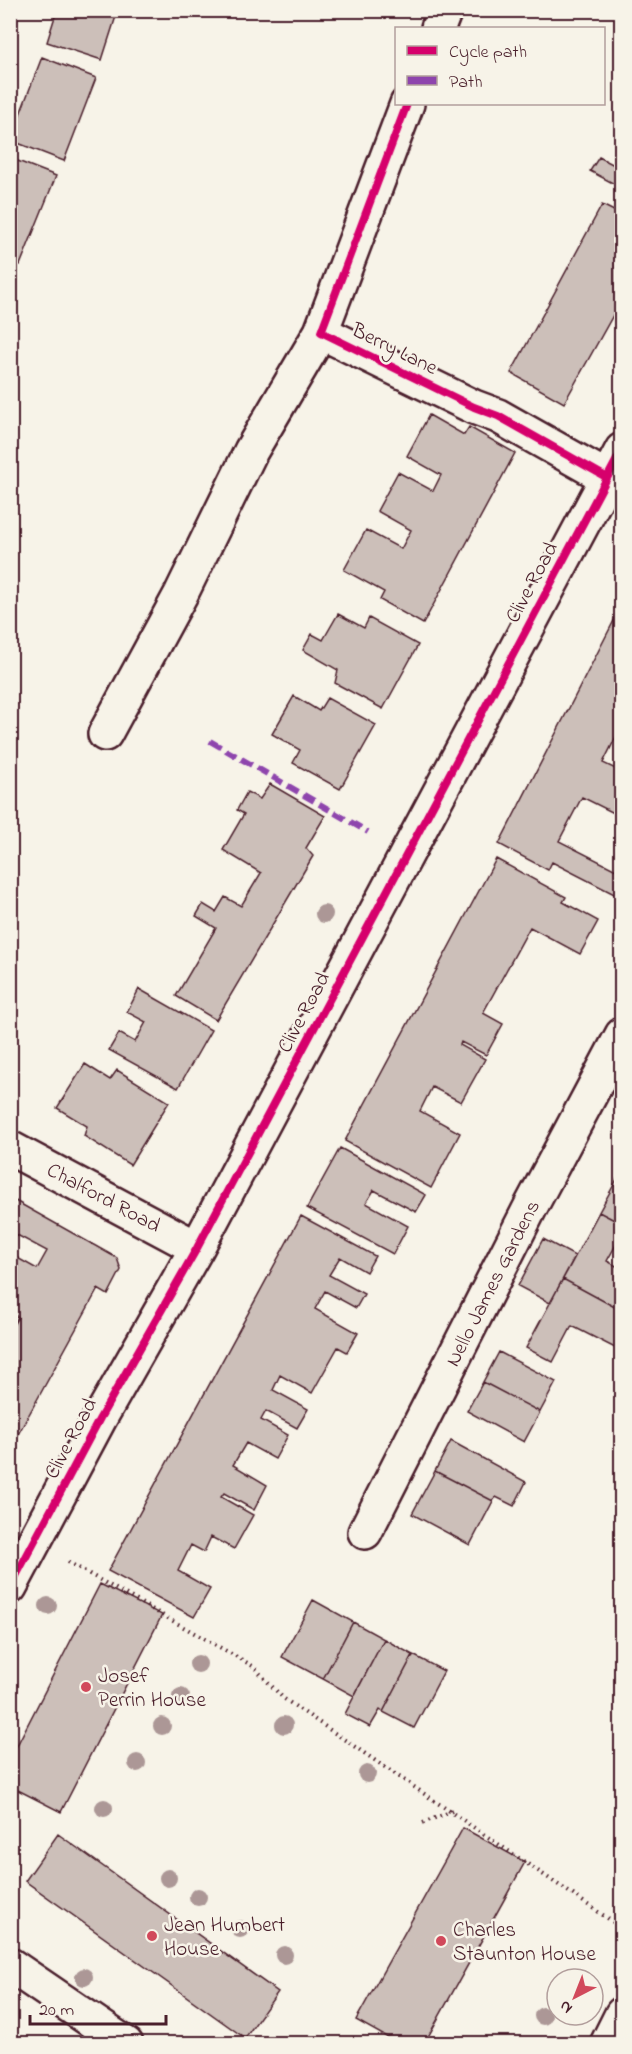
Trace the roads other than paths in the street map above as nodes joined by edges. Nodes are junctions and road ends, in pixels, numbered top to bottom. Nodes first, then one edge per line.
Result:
1 (445, 10) edge
2 (438, 27) edge
3 (407, 105) edge
4 (321, 332) junction
5 (614, 464) edge
6 (105, 734) dead end
7 (621, 1035) edge
8 (10, 1148) edge
9 (197, 1248) junction
10 (365, 1532) dead end
11 (10, 1587) edge
12 (10, 1965) edge
13 (621, 2014) edge
14 (126, 2043) edge
15 (607, 2043) edge

1 - 2 street
3 - 4 street, Berry Lane
4 - 5 street, Berry Lane
4 - 6 street, Berry Lane
5 - 9 street, Clive Road
7 - 10 street, Nello James Gardens
8 - 9 street, Chalford Road
9 - 11 street, Clive Road
12 - 14 street
13 - 15 street

